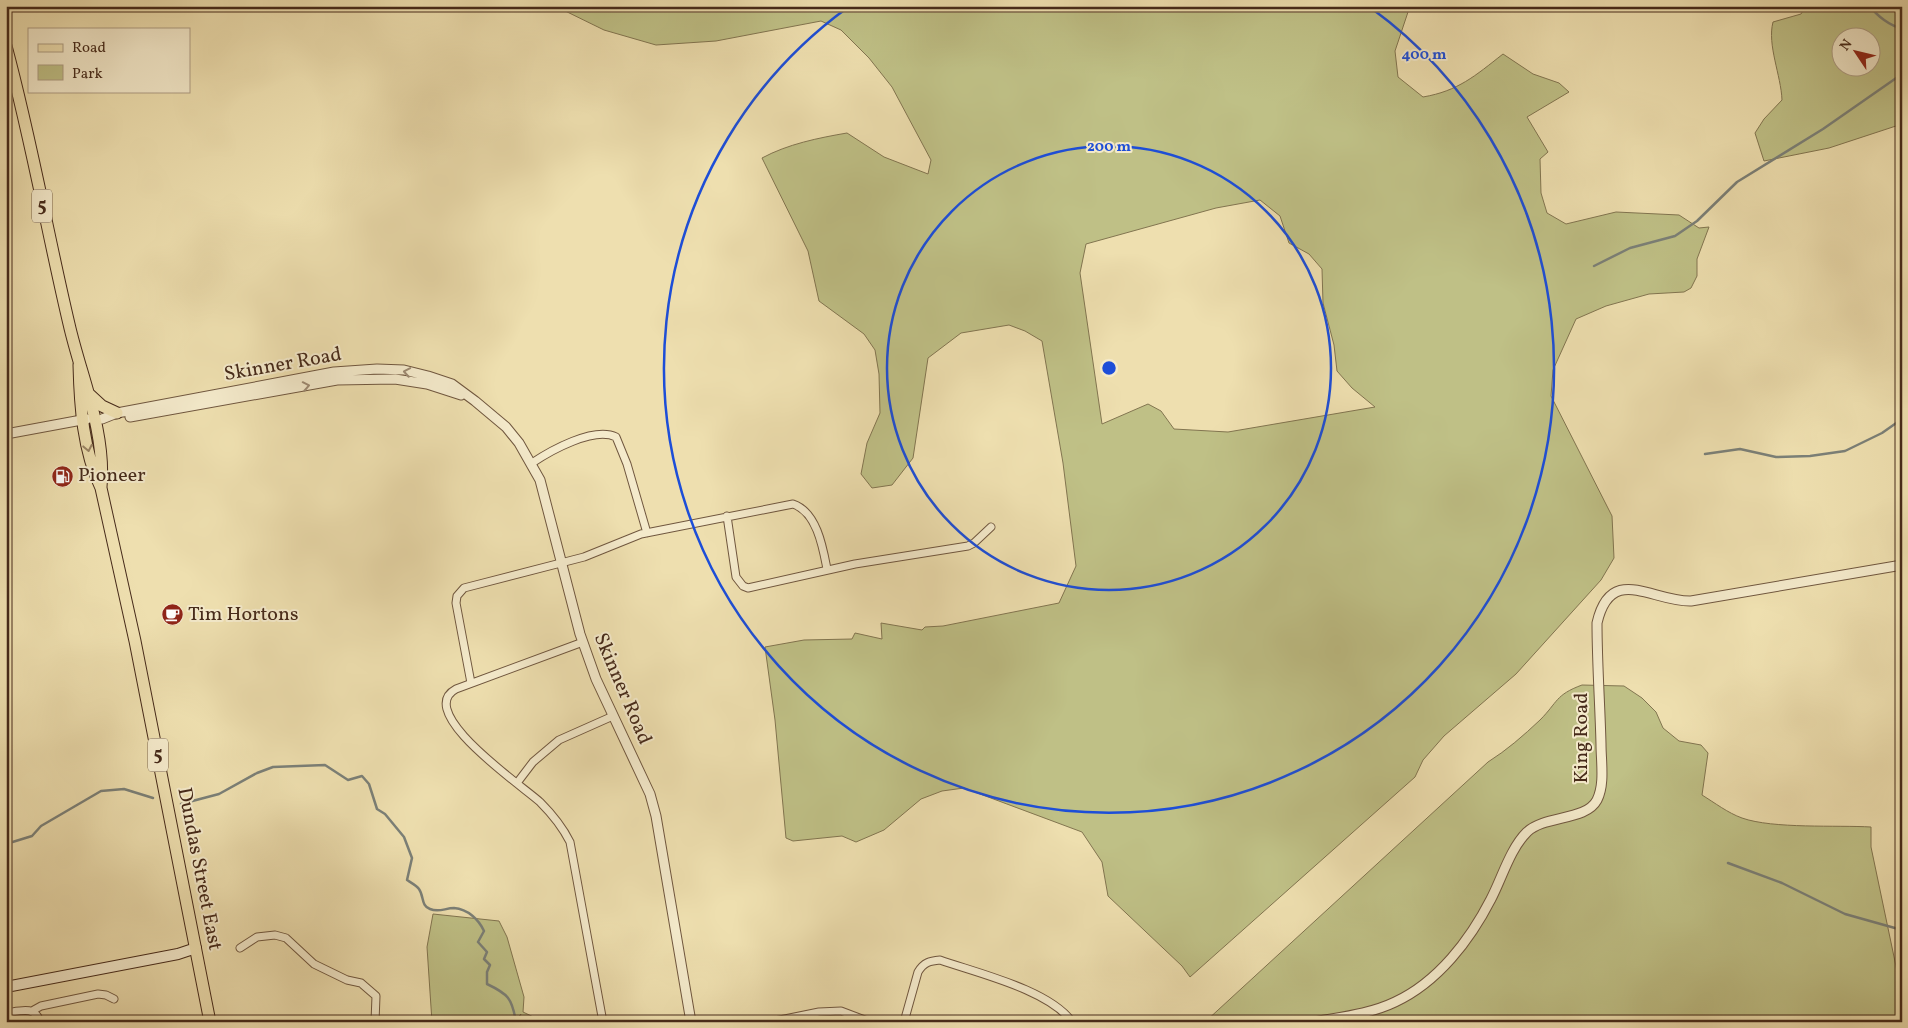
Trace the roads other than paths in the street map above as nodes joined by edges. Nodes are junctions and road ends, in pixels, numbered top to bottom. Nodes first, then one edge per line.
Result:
1 (6, 46) edge
2 (78, 365) junction
3 (89, 394) junction
4 (467, 397) junction
5 (117, 413) junction
6 (99, 419) junction
7 (82, 420) junction
8 (6, 434) edge
9 (532, 463) junction
10 (101, 488) junction
11 (727, 516) junction
12 (991, 527) dead end
13 (647, 532) junction
14 (562, 563) junction
15 (1902, 565) edge
16 (827, 569) junction
17 (583, 642) junction
18 (472, 683) junction
19 (613, 716) junction
20 (516, 783) junction
21 (196, 948) junction
22 (240, 948) dead end
23 (6, 987) edge
24 (114, 999) dead end
25 (32, 1011) junction
26 (6, 1013) edge
27 (779, 1021) edge
28 (40, 1022) edge
29 (210, 1022) edge
30 (375, 1022) edge
31 (603, 1022) edge
32 (690, 1022) edge
33 (770, 1022) edge
34 (870, 1022) edge
35 (904, 1022) edge
36 (1072, 1022) edge
37 (1314, 1022) edge

1 - 2 main road, Dundas Street East / 5
2 - 3 main road, Dundas Street East / 5
2 - 7 main road, Dundas Street East
3 - 5 main road
3 - 6 main road, Dundas Street East / 5
4 -> 5 street, Skinner Road
6 -> 4 street, Skinner Road
4 - 9 street, Skinner Road
5 - 6 street, Skinner Road
6 - 7 street
6 - 10 main road, Dundas Street East / 5
7 - 8 street
7 -> 10 main road, Dundas Street East
9 - 13 street
9 - 14 street, Skinner Road
10 - 21 main road, Dundas Street East / 5
11 - 13 street
11 - 16 street
11 - 16 street
12 - 16 street
13 - 14 street
14 - 17 street, Skinner Road
14 - 18 street
15 - 37 street, King Road
17 - 18 street
17 - 19 street, Skinner Road
18 - 20 street
19 - 20 street
19 - 32 street, Skinner Road
20 - 31 street
21 - 23 main road
21 - 29 main road, Dundas Street East / 5
22 - 30 street
24 - 25 street
25 - 26 street
25 - 28 street
27 - 33 street
27 - 34 street
35 - 36 street

